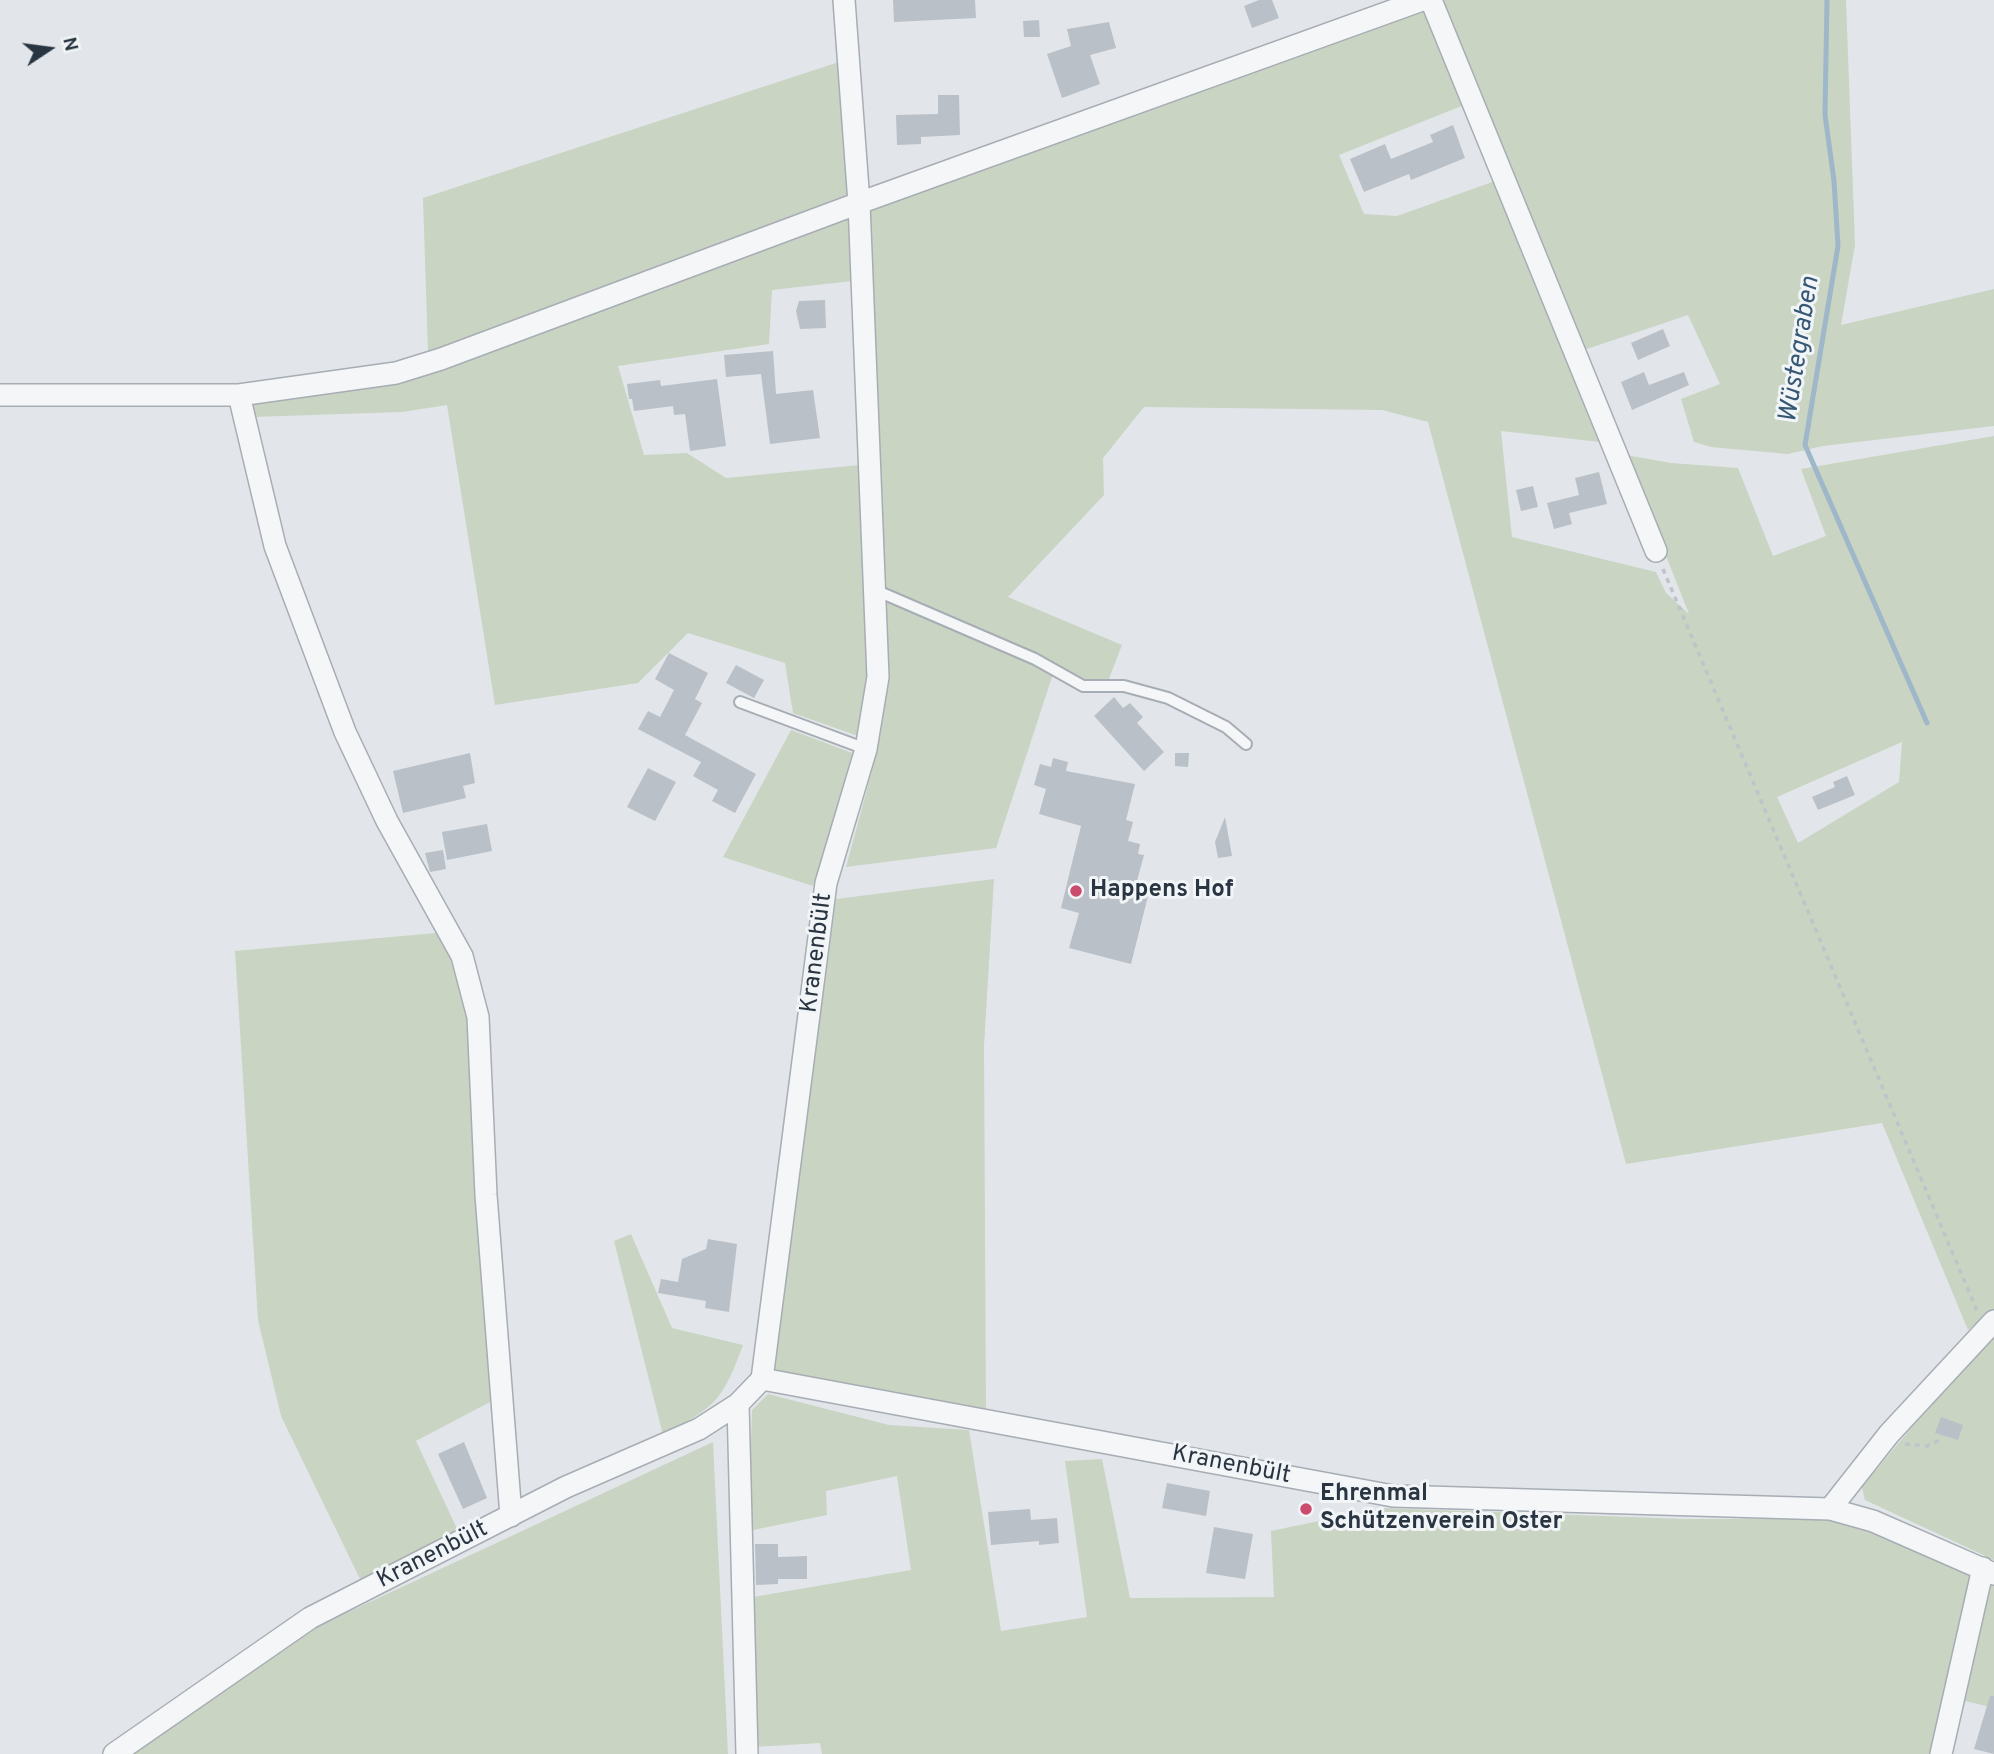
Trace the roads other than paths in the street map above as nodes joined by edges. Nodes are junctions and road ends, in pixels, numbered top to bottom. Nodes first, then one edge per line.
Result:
1 (844, 0) edge
2 (1422, 0) edge
3 (1431, 0) edge
4 (859, 203) junction
5 (0, 395) edge
6 (239, 396) junction
7 (1656, 551) road end
8 (875, 590) junction
9 (740, 702) dead end
10 (1246, 744) dead end
11 (866, 750) junction
12 (1989, 1325) edge
13 (762, 1379) junction
14 (738, 1404) junction
15 (1830, 1509) junction
16 (511, 1516) junction
17 (1988, 1571) edge
18 (114, 1754) edge
19 (747, 1754) edge
20 (1941, 1754) edge

1 - 4 street, Kranenbült
2 - 4 street
3 - 7 street
4 - 6 street
4 - 8 street, Kranenbült
5 - 6 street
6 - 16 street
8 - 10 lane
8 - 11 street, Kranenbült
9 - 11 lane
11 - 13 street, Kranenbült
12 - 15 street
13 - 14 street, Kranenbült
13 - 15 street, Kranenbült
14 - 16 street, Kranenbült
14 - 19 street
15 - 17 street, Kranenbült
16 - 18 street, Kranenbült
17 - 20 street

